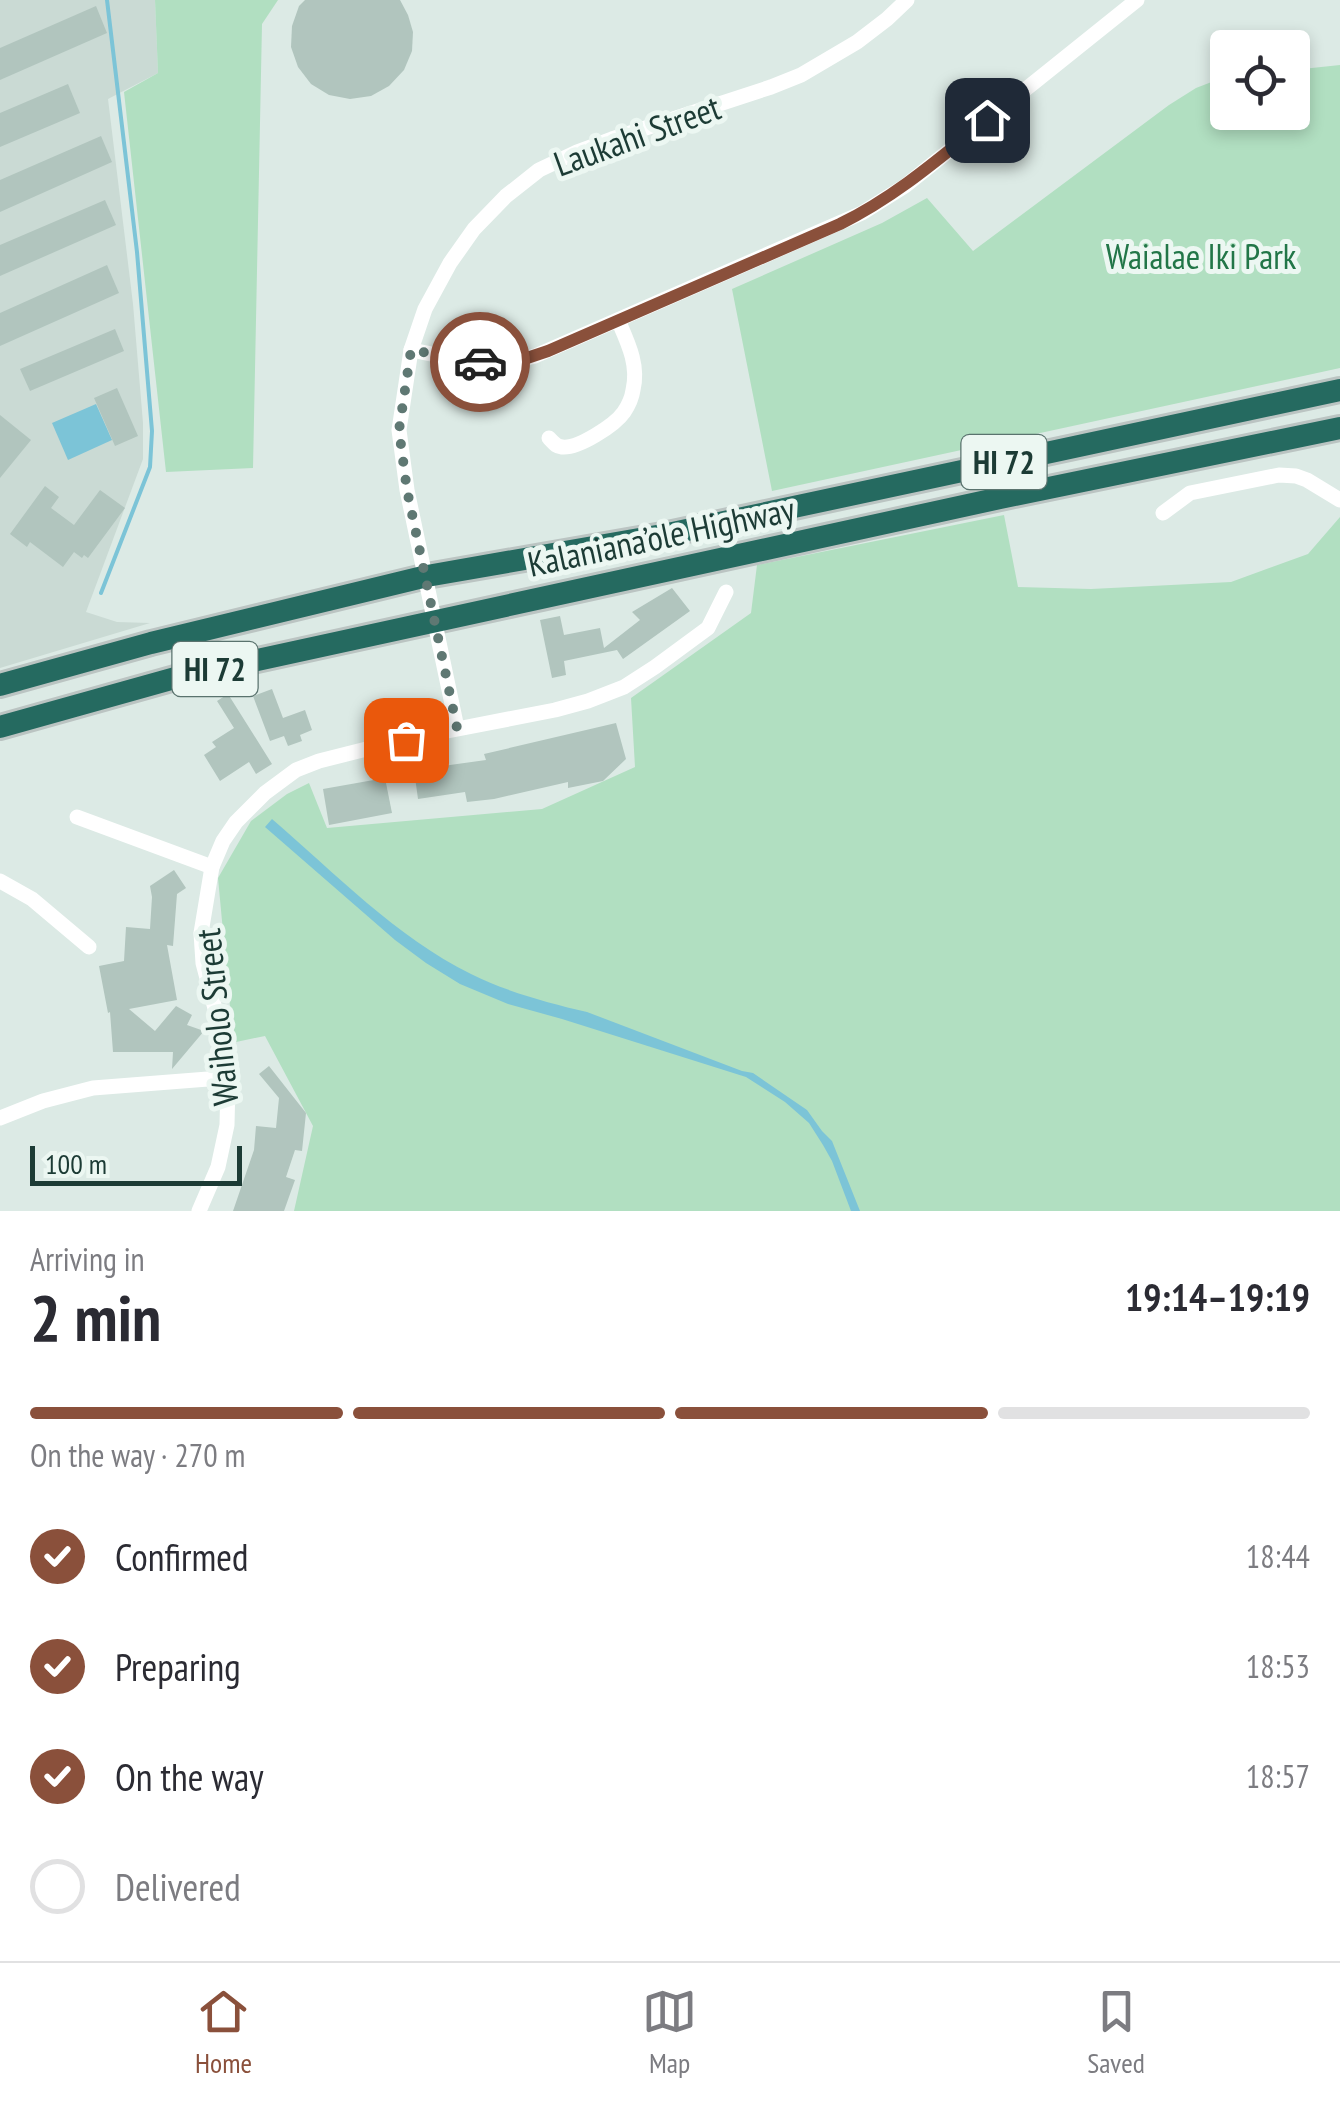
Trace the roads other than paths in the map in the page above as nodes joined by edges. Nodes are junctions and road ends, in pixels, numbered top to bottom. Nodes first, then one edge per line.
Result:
1 (907, 0) edge
2 (1137, 0) edge
3 (618, 320) junction
4 (411, 350) junction
5 (1340, 390) edge
6 (1340, 428) edge
7 (550, 438) dead end
8 (1340, 500) edge
9 (1163, 512) dead end
10 (427, 576) junction
11 (726, 592) dead end
12 (434, 621) junction
13 (0, 685) edge
14 (0, 727) edge
15 (457, 728) junction
16 (77, 817) dead end
17 (212, 867) junction
18 (0, 881) edge
19 (89, 946) dead end
20 (228, 1082) junction
21 (0, 1118) edge
22 (199, 1211) edge

1 - 4 street, Laukahi Street
2 - 3 street
3 - 4 street
3 - 7 street
4 - 10 street, Laukahi Street
5 - 10 highway, Kalaniana’ole Highway / HI 72
6 - 12 highway, Kalaniana’ole Highway / HI 72
8 - 9 street
10 - 12 street, Laukahi Street
10 - 13 highway, Kalaniana’ole Highway / HI 72
11 - 15 street, Waiholo Street
12 - 14 highway, Kalaniana’ole Highway / HI 72
12 - 15 street
15 - 17 street, Waiholo Street
16 - 17 street
17 - 20 street, Waiholo Street
18 - 19 street
20 - 21 street
20 - 22 street, Waiholo Street

